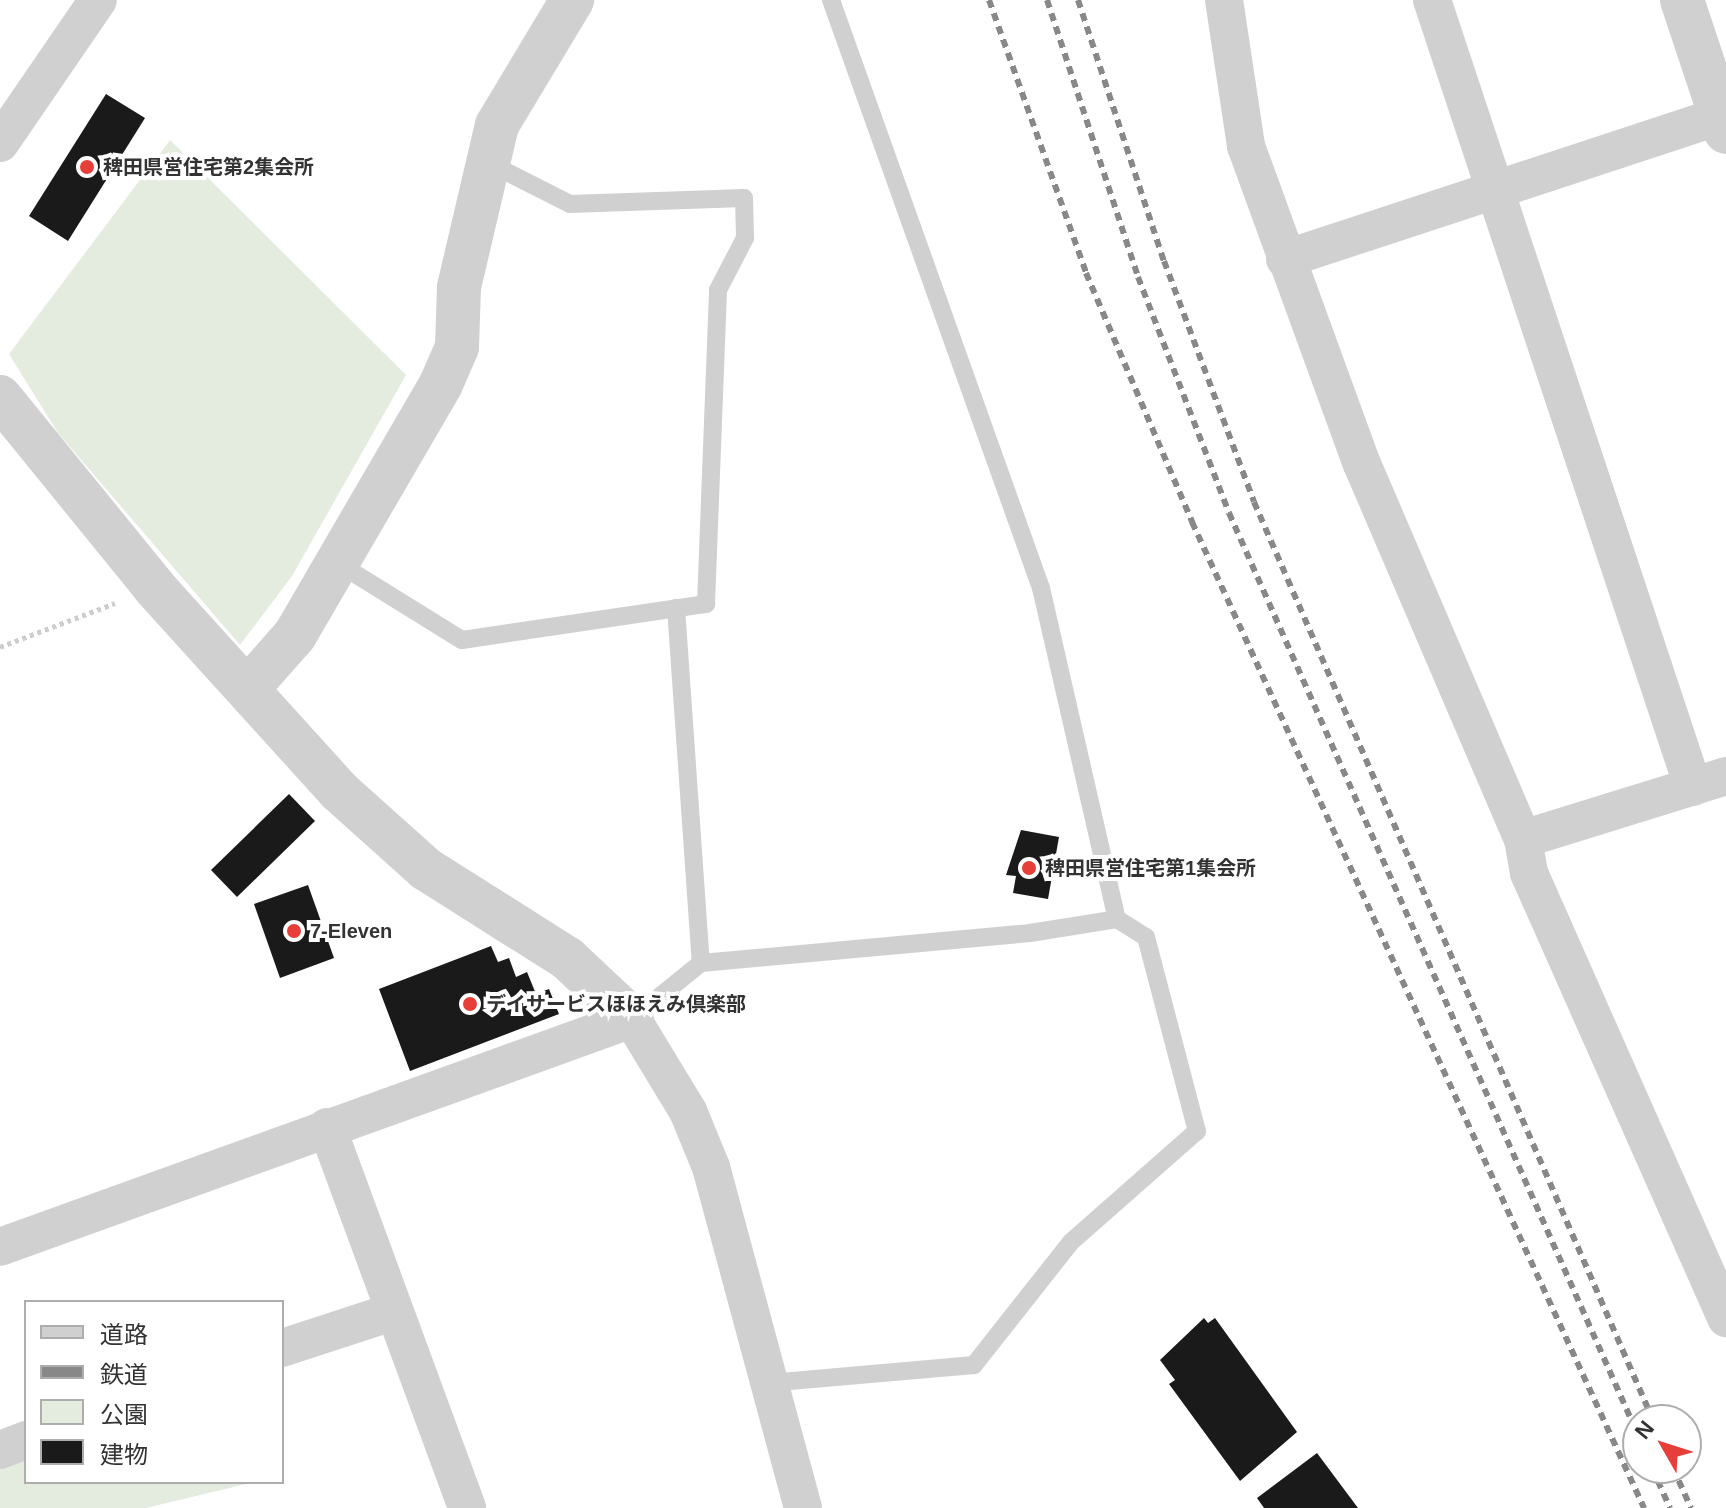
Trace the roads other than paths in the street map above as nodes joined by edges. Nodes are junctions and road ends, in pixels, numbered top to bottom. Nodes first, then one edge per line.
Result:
1 (98, 0) edge
2 (572, 0) edge
3 (831, 0) edge
4 (1224, 0) edge
5 (1432, 0) edge
6 (1682, 0) edge
7 (1724, 121) edge
8 (0, 143) edge
9 (488, 162) junction
10 (1496, 187) junction
11 (1285, 259) junction
12 (0, 397) edge
13 (336, 562) junction
14 (676, 608) junction
15 (249, 687) junction
16 (1710, 781) edge
17 (1523, 839) junction
18 (1117, 919) junction
19 (701, 963) junction
20 (632, 1019) junction
21 (327, 1127) junction
22 (0, 1247) edge
23 (1712, 1251) edge
24 (392, 1312) junction
25 (1726, 1318) edge
26 (284, 1347) edge
27 (767, 1383) junction
28 (24, 1441) edge
29 (0, 1450) edge
30 (467, 1508) edge
31 (803, 1508) edge

1 - 8 street
2 - 9 street
3 - 18 lane
4 - 11 street
5 - 10 street
6 - 7 street
7 - 10 street
9 - 13 street
9 - 14 lane
10 - 11 street
10 - 16 street
11 - 17 street
12 - 15 street
13 - 14 lane
13 - 15 street
14 - 19 lane
15 - 20 street
16 - 17 street
17 - 23 street
18 - 19 lane
18 - 27 lane
19 - 20 lane
20 - 21 street
20 - 27 street
21 - 22 street
21 - 24 street
23 - 25 street
24 - 26 street
24 - 30 street
27 - 31 street
28 - 29 street

